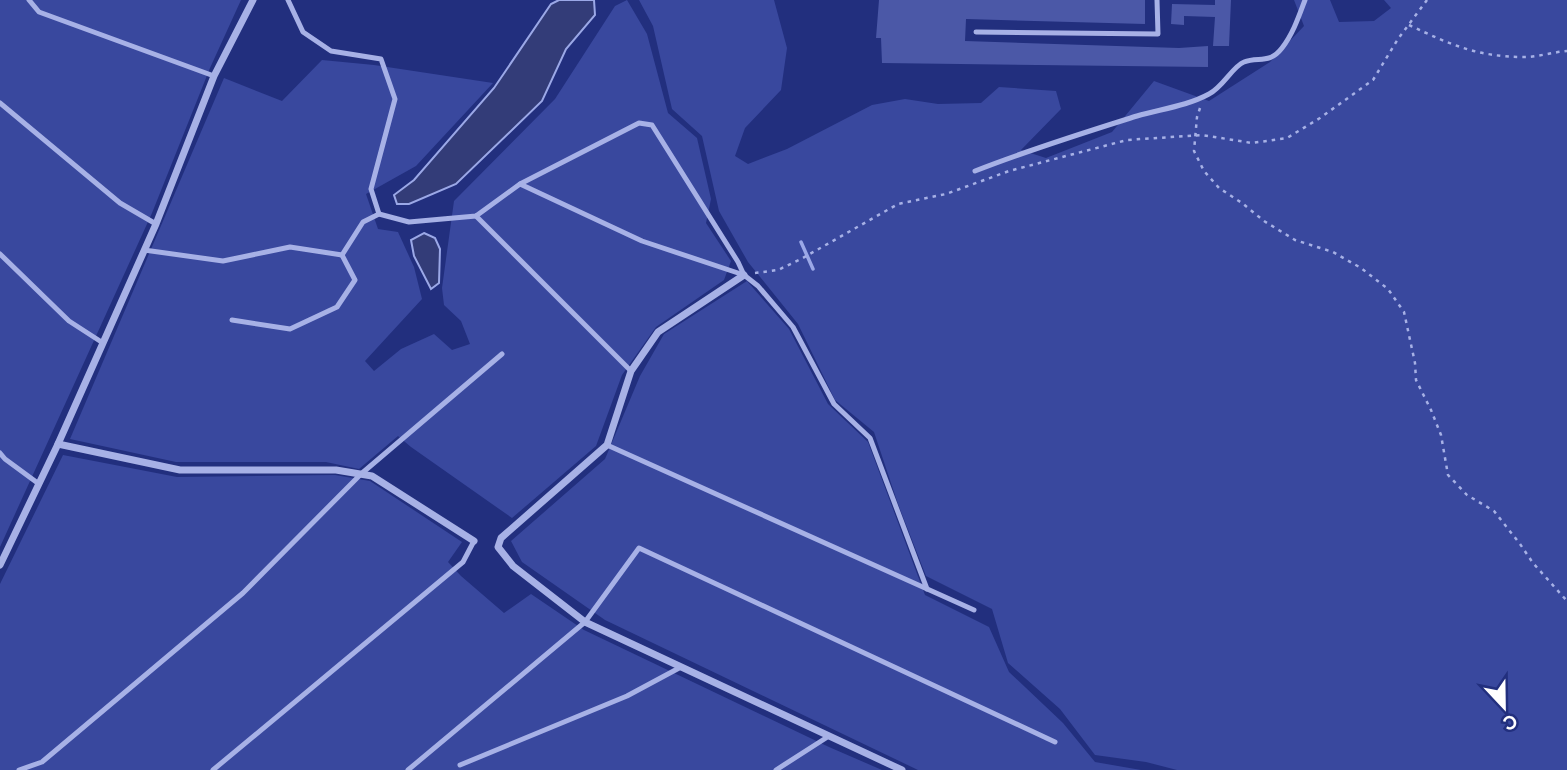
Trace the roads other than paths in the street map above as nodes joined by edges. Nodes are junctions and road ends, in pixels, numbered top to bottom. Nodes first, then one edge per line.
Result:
1 (29, 0) edge
2 (253, 0) edge
3 (288, 0) edge
4 (1157, 0) edge
5 (1305, 0) edge
6 (976, 32) dead end
7 (214, 76) junction
8 (0, 103) edge
9 (975, 171) dead end
10 (520, 184) junction
11 (379, 214) junction
12 (476, 216) junction
13 (156, 224) junction
14 (144, 250) junction
15 (0, 254) edge
16 (342, 254) junction
17 (744, 275) junction
18 (232, 320) dead end
19 (103, 343) junction
20 (502, 354) dead end
21 (631, 371) junction
22 (58, 444) junction
23 (607, 445) junction
24 (0, 453) edge
25 (361, 474) junction
26 (39, 484) junction
27 (474, 541) joint
28 (1, 562) edge
29 (927, 589) junction
30 (974, 610) dead end
31 (585, 622) junction
32 (681, 667) junction
33 (829, 736) junction
34 (1055, 742) dead end
35 (460, 765) dead end
36 (19, 770) edge
37 (212, 770) edge
38 (408, 770) edge
39 (776, 770) edge
40 (902, 770) edge

1 - 7 lane
2 - 7 street
3 - 11 lane
4 - 6 lane
5 - 9 lane
7 - 13 street
8 - 13 lane
10 - 12 lane
10 - 17 lane
10 - 17 lane
11 - 12 lane
11 - 16 lane
12 - 21 lane
13 - 14 street
14 - 16 lane
14 - 19 street
15 - 19 lane
16 - 18 lane
17 - 21 street
17 - 29 lane
19 - 22 street
20 - 25 lane
21 - 23 street
22 - 25 street
22 - 26 street
23 - 29 lane
23 - 31 street
24 - 26 lane
25 - 27 street
25 - 36 lane
26 - 28 street
27 - 37 lane
29 - 30 lane
31 - 32 street
31 - 34 lane
31 - 38 lane
32 - 33 street
32 - 35 lane
33 - 39 lane
33 - 40 street

